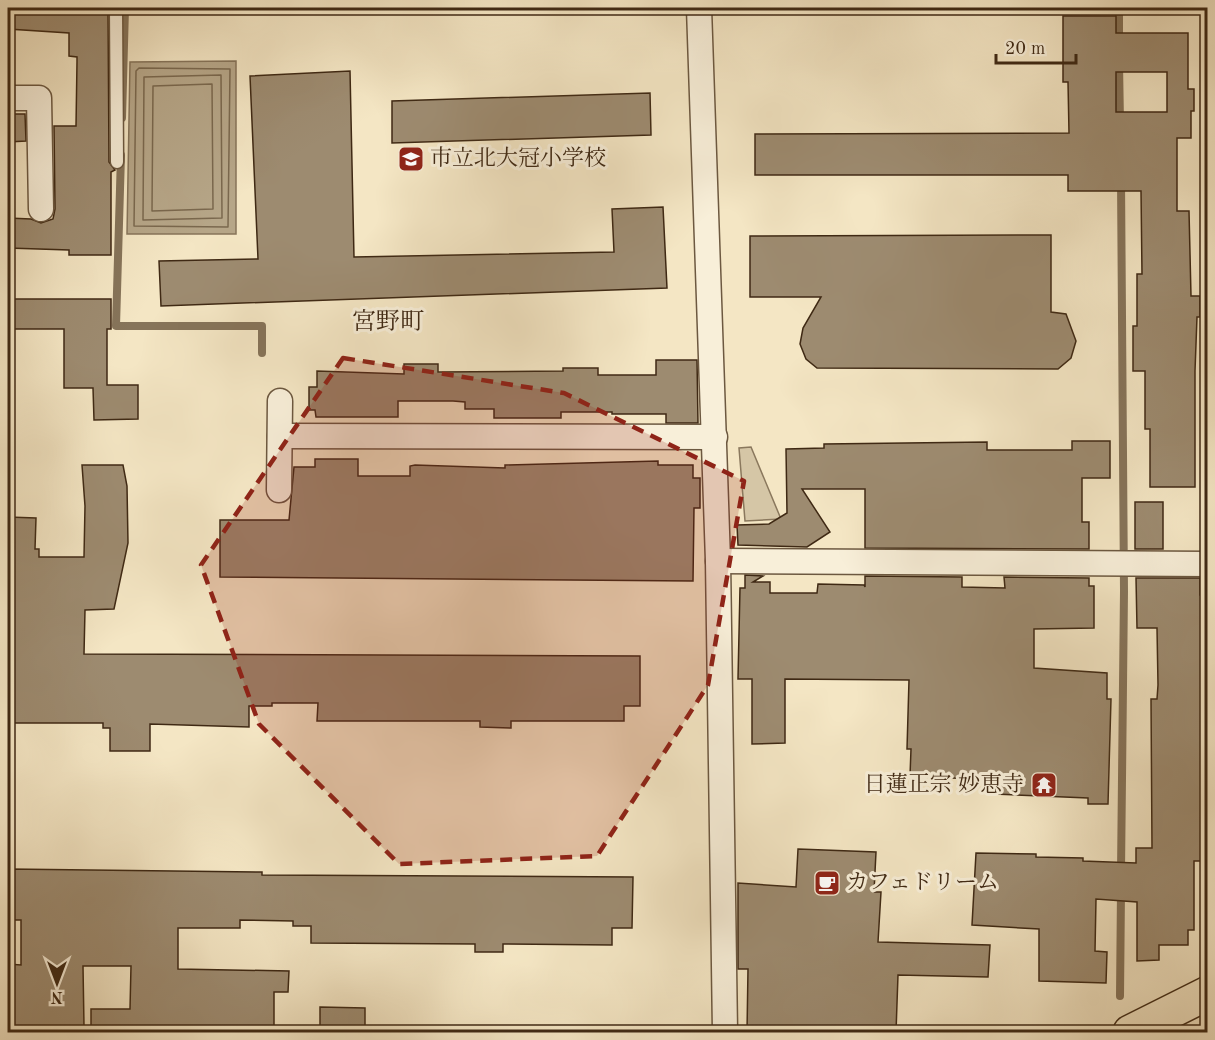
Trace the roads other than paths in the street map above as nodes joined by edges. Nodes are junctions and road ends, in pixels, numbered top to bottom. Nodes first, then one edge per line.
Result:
1 (116, 8) edge
2 (699, 8) edge
3 (8, 98) edge
4 (117, 162) dead end
5 (42, 208) dead end
6 (280, 401) dead end
7 (280, 436) junction
8 (715, 437) junction
9 (279, 490) dead end
10 (718, 561) junction
11 (1208, 564) edge
12 (1208, 993) edge
13 (725, 1032) edge
14 (1130, 1032) edge

1 - 4 lane
2 - 8 street
3 - 5 street
6 - 7 street
7 - 8 street
7 - 9 street
8 - 10 street
10 - 11 street
10 - 13 street
12 - 14 highway

